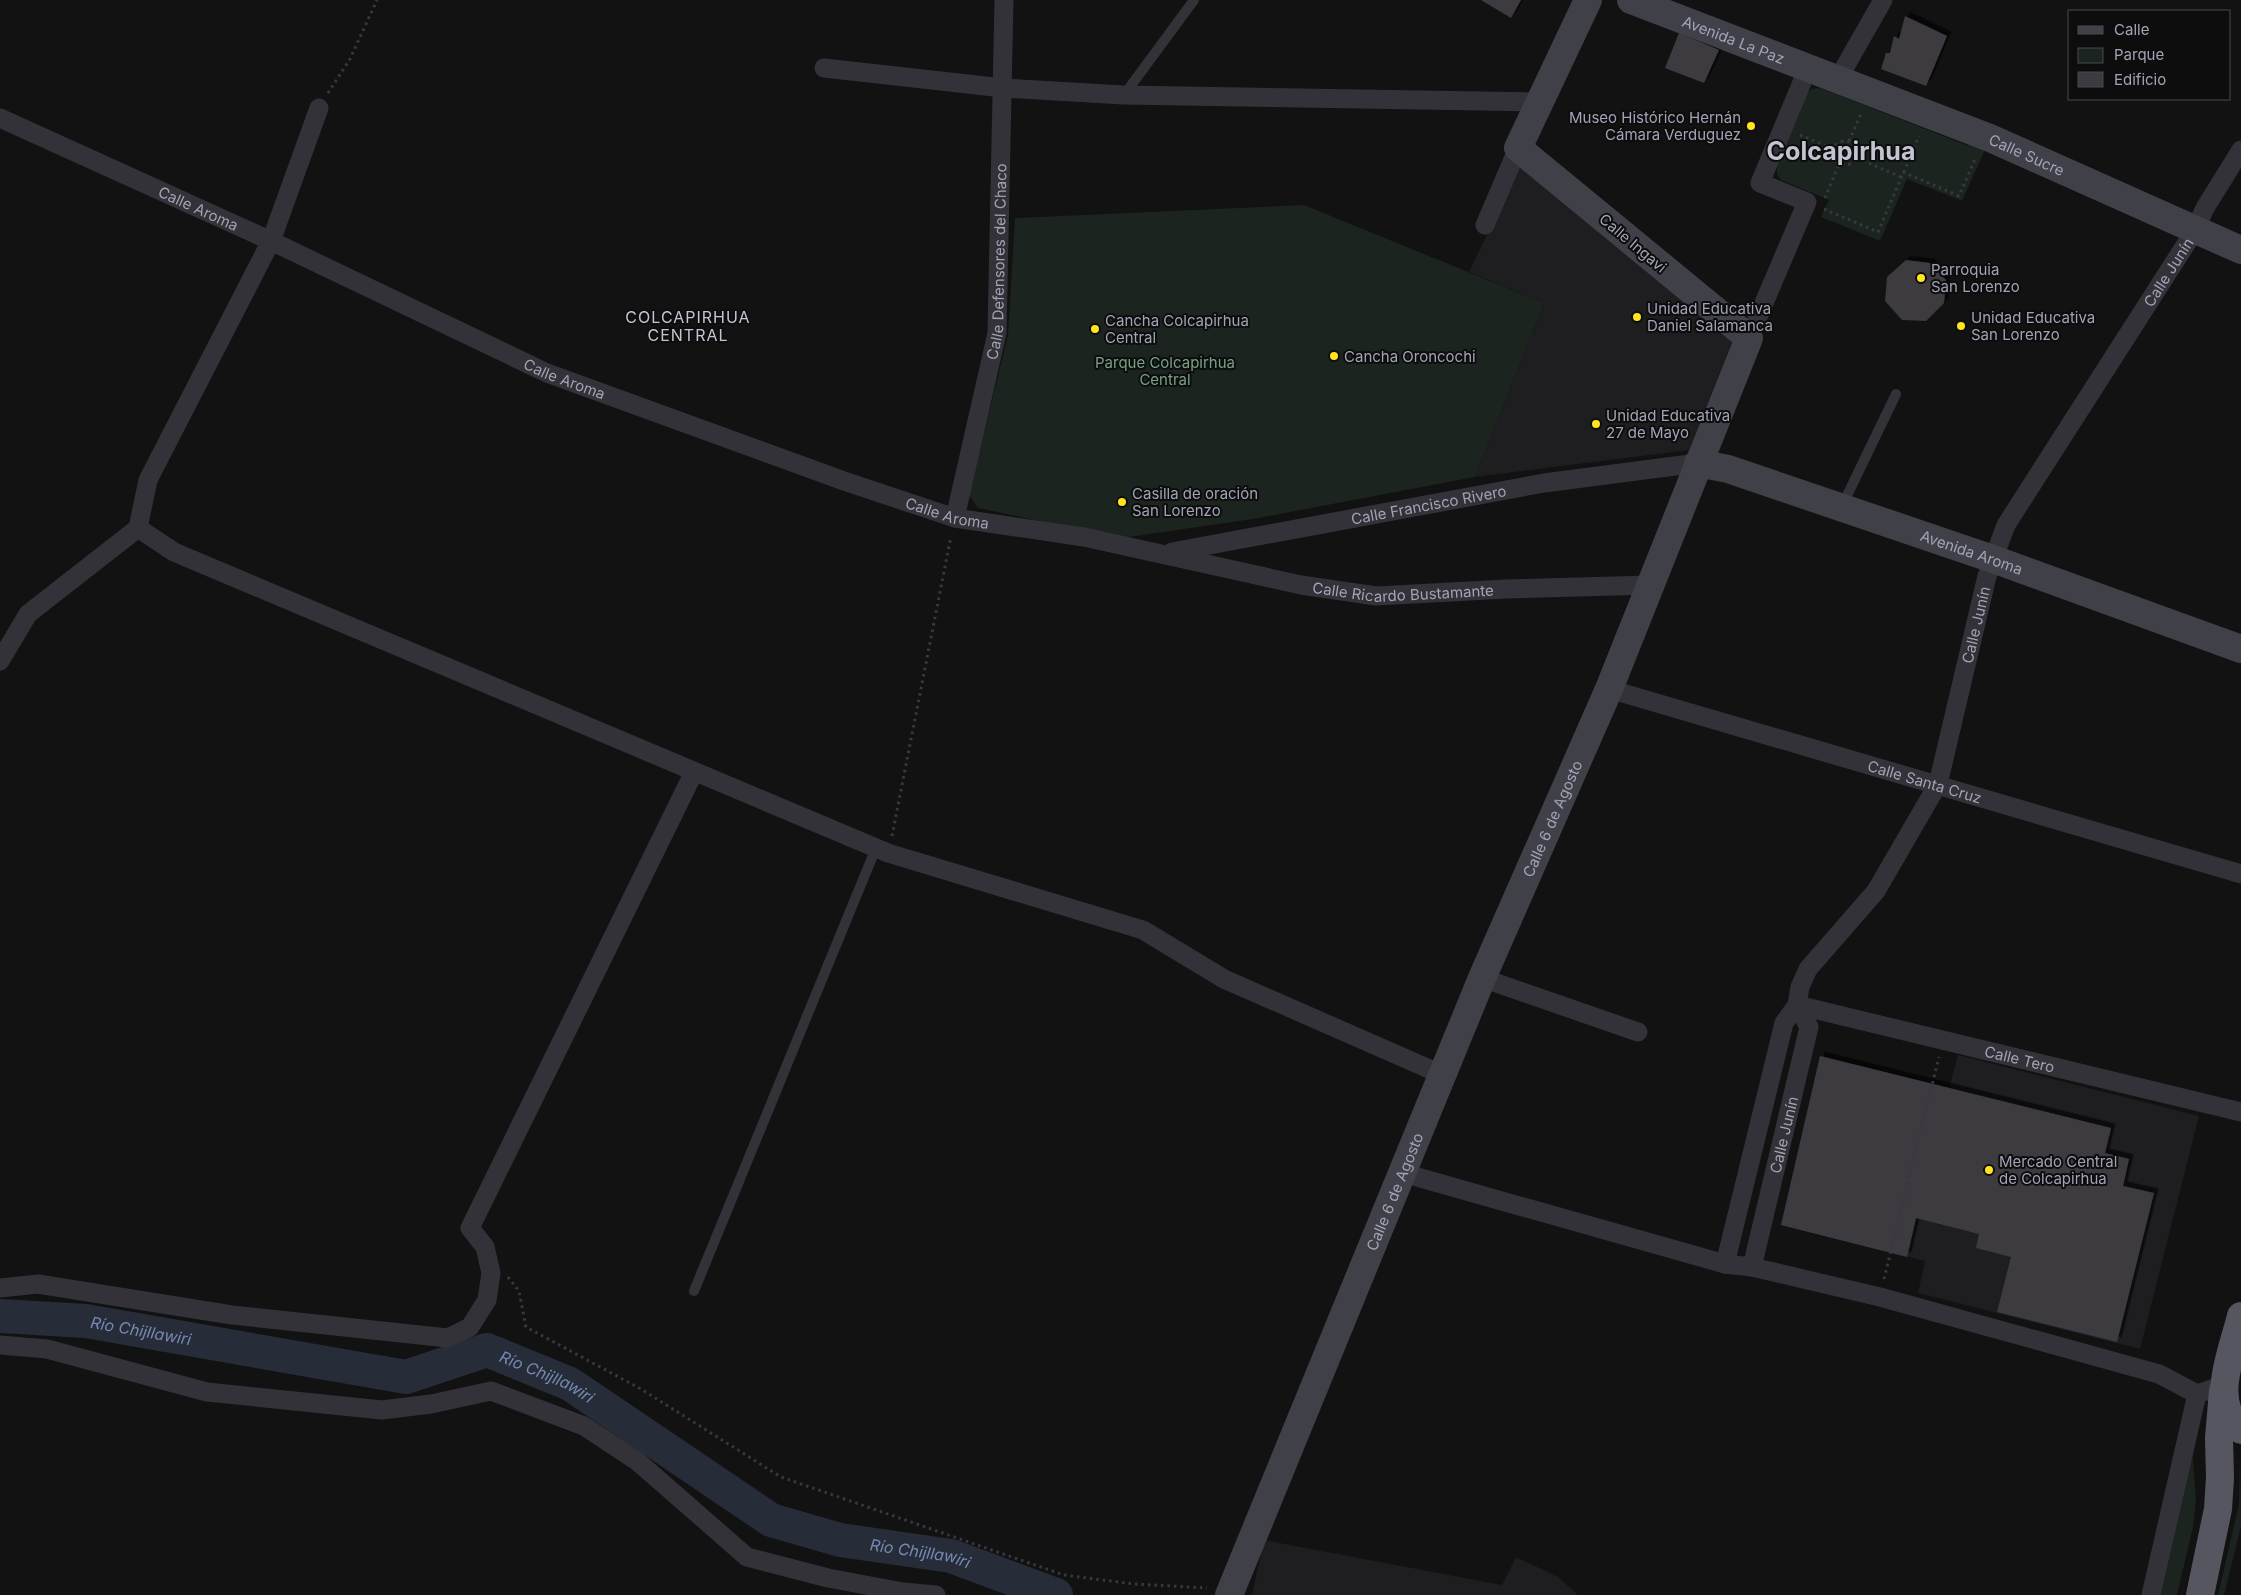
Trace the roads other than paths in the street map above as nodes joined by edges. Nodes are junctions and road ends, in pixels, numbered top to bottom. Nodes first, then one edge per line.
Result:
1 (1004, 0) edge
2 (1194, 0) edge
3 (1588, 0) edge
4 (1631, 0) edge
5 (1883, 0) edge
6 (824, 68) dead end
7 (1808, 68) junction
8 (1838, 79) junction
9 (1002, 88) junction
10 (1124, 95) junction
11 (1540, 102) junction
12 (319, 108) road end
13 (0, 118) edge
14 (1518, 148) junction
15 (2241, 150) edge
16 (1485, 225) dead end
17 (2195, 230) junction
18 (271, 241) junction
19 (2241, 250) edge
20 (1749, 338) junction
21 (1896, 394) dead end
22 (1698, 463) junction
23 (1841, 507) junction
24 (955, 518) junction
25 (138, 528) junction
26 (1161, 554) junction
27 (1993, 559) junction
28 (1650, 585) junction
29 (2241, 649) edge
30 (0, 661) edge
31 (1609, 689) junction
32 (694, 772) junction
33 (1938, 784) junction
34 (882, 851) junction
35 (2241, 874) edge
36 (1482, 978) junction
37 (1797, 1004) junction
38 (1638, 1032) dead end
39 (1443, 1075) junction
40 (2241, 1112) edge
41 (1403, 1173) junction
42 (1725, 1264) junction
43 (1752, 1267) junction
44 (0, 1288) edge
45 (694, 1291) dead end
46 (2241, 1316) edge
47 (0, 1345) edge
48 (2224, 1388) junction
49 (2197, 1394) junction
50 (2241, 1430) edge
51 (1234, 1592) edge
52 (936, 1595) edge
53 (2151, 1595) edge
54 (2200, 1595) edge

1 - 9 street, Calle Defensores del Chaco
2 - 10 lane
3 - 11 main road
4 - 7 main road, Avenida La Paz
5 - 8 street
6 - 9 street
7 - 8 main road, Calle Sucre
7 - 20 street, Calle 6 de Agosto
8 - 17 main road, Calle Sucre
9 - 10 street
9 - 24 street, Calle Defensores del Chaco
10 - 11 street
11 - 14 main road
12 - 18 street
13 - 18 street, Calle Aroma
14 - 16 street
14 - 20 main road, Calle Ingavi
15 - 17 street, Calle Junín
17 - 19 main road, Calle Sucre
17 - 27 street, Calle Junín
18 - 24 street, Calle Aroma
18 - 25 street
20 - 22 main road, Calle 6 de Agosto
21 - 23 lane
22 - 23 main road, Avenida Aroma
22 - 26 street, Calle Francisco Rivero
22 - 28 main road, Calle 6 de Agosto
23 - 27 main road, Avenida Aroma
24 - 26 street, Calle Aroma
25 - 30 street
25 - 32 street
26 - 28 street, Calle Ricardo Bustamante
27 - 29 main road, Avenida Aroma
27 - 33 street, Calle Junín
28 - 31 main road, Calle 6 de Agosto
31 - 33 street, Calle Santa Cruz
31 - 36 main road, Calle 6 de Agosto
32 - 34 street
32 - 44 street
33 - 35 street, Calle Santa Cruz
33 - 37 street, Calle Junín
34 - 39 street
34 - 45 lane
36 - 38 street
36 - 39 main road, Calle 6 de Agosto
37 - 40 street, Calle Tero
37 - 42 street, Calle Junín
37 - 43 street, Calle Junín
39 - 41 main road, Calle 6 de Agosto
41 - 42 street
41 - 51 main road, Calle 6 de Agosto
42 - 43 street
43 - 49 street
46 - 48 highway
47 - 52 street
48 - 49 street
48 - 50 highway
48 - 54 highway
49 - 53 street

